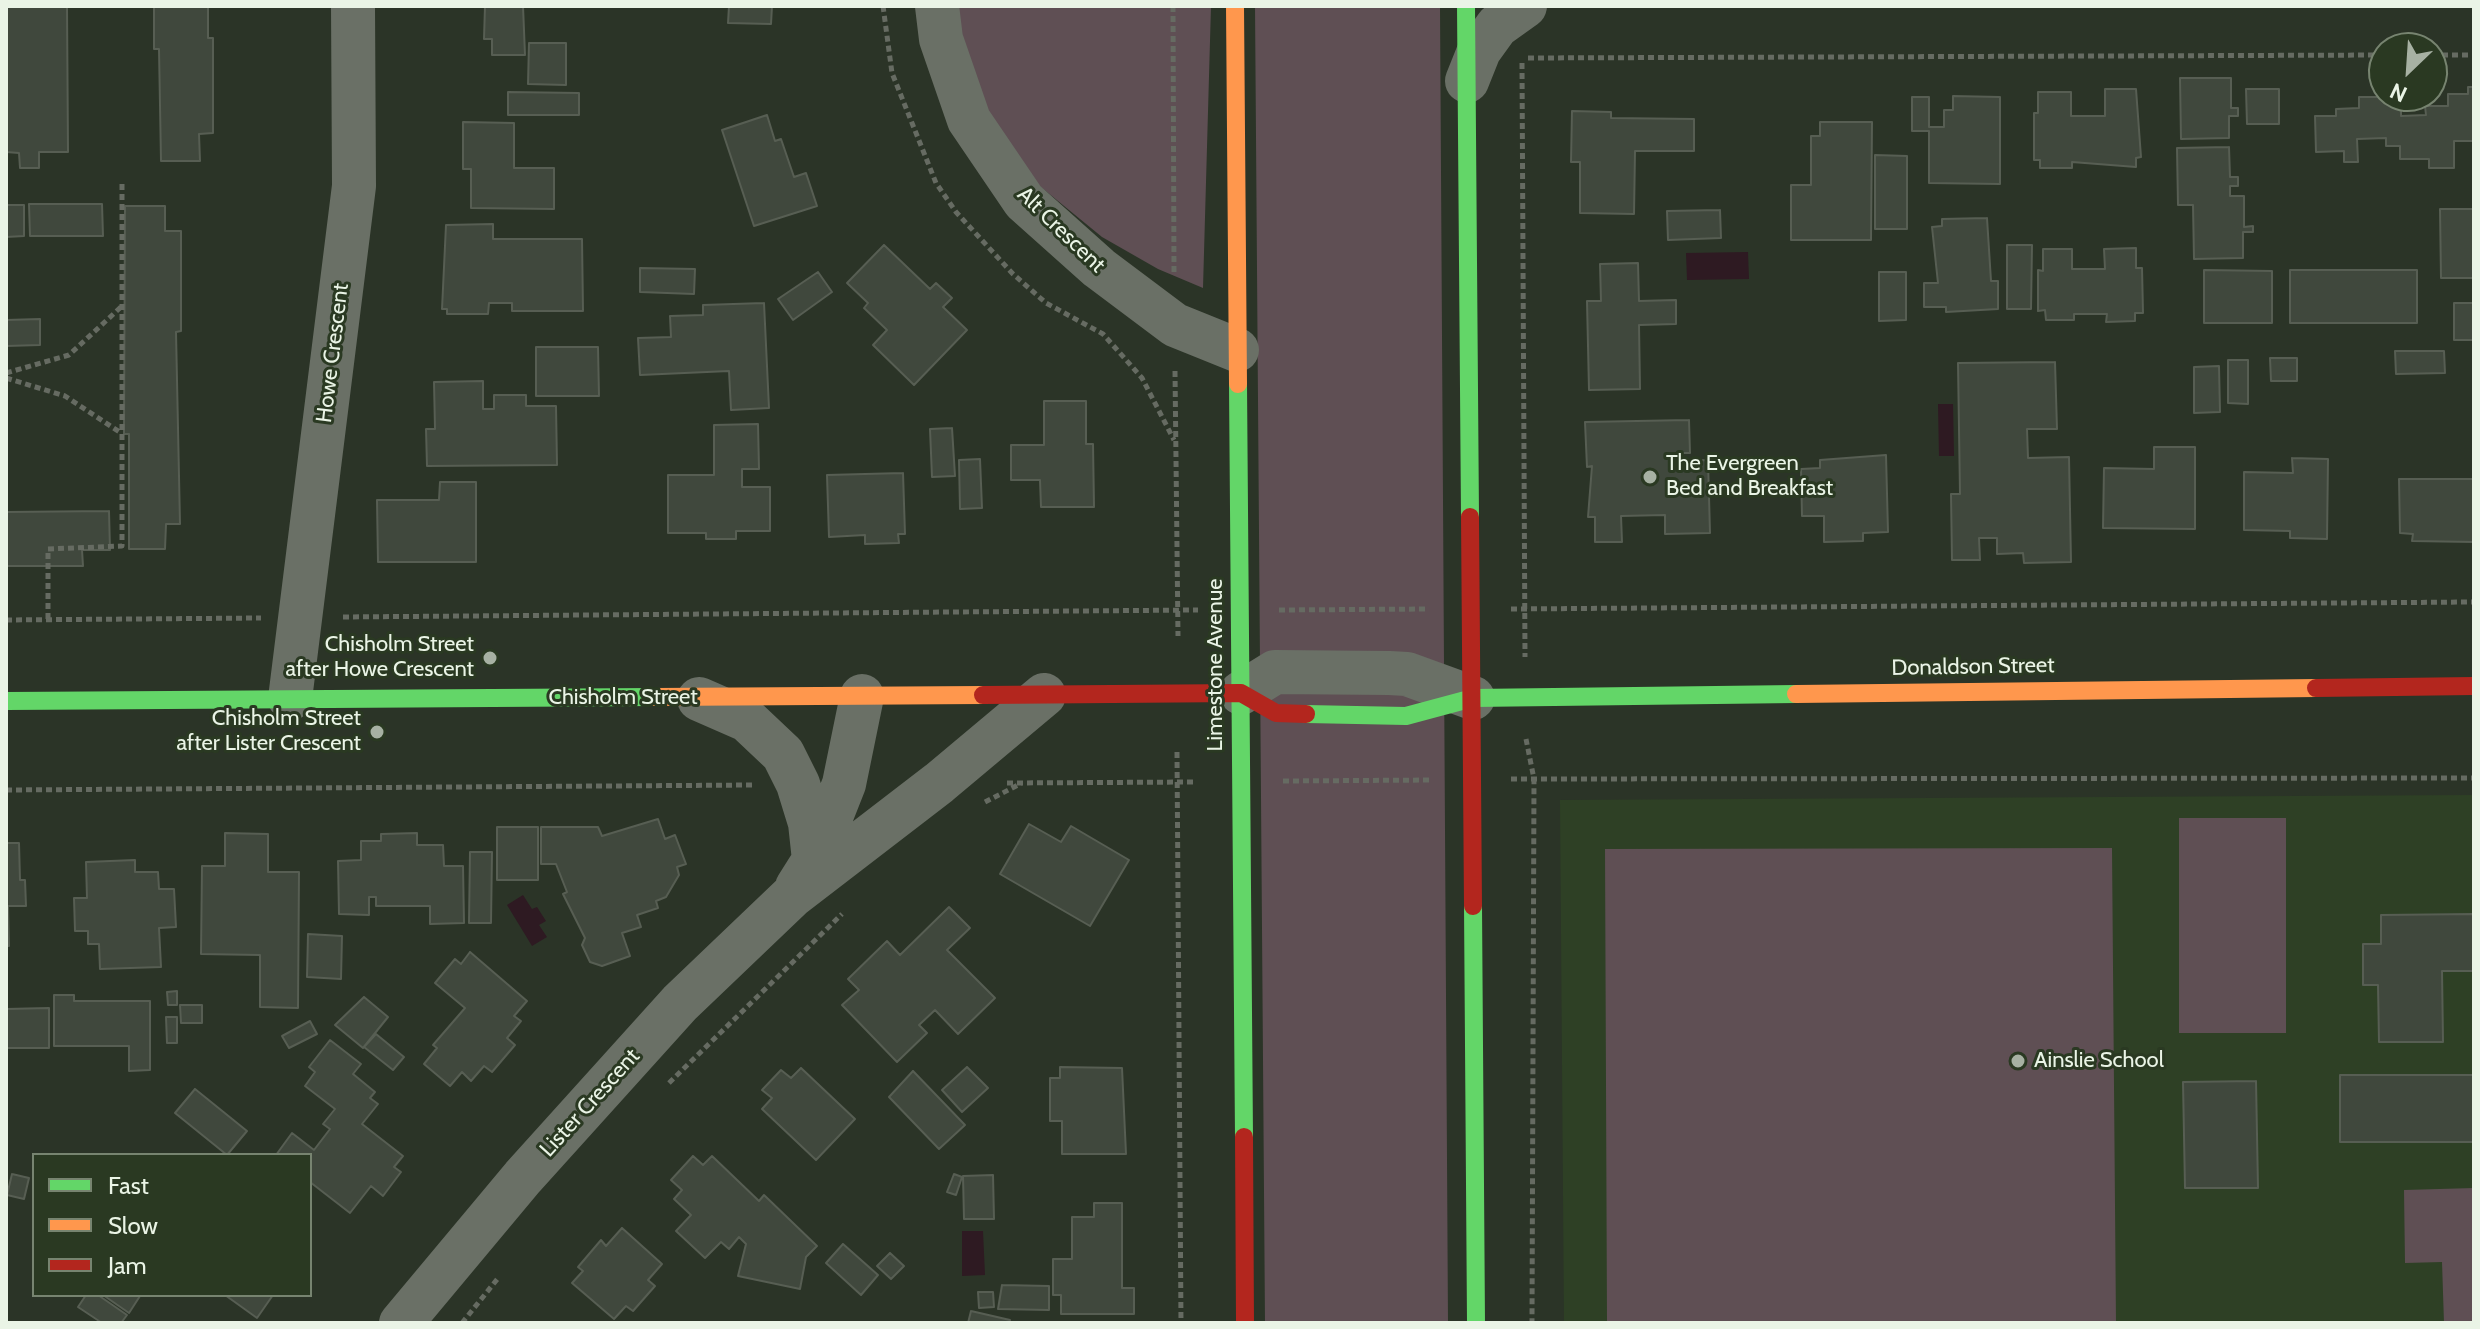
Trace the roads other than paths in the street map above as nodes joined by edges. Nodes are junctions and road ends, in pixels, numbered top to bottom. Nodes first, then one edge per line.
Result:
1 (353, 6) edge
2 (937, 6) edge
3 (1235, 6) edge
4 (1466, 6) edge
5 (1525, 6) edge
6 (1467, 81) junction
7 (1237, 350) junction
8 (2474, 686) edge
9 (1241, 693) junction
10 (1044, 695) junction
11 (862, 696) junction
12 (1473, 698) junction
13 (290, 699) junction
14 (699, 699) junction
15 (6, 701) edge
16 (814, 860) junction
17 (792, 896) junction
18 (401, 1323) edge
19 (1245, 1323) edge
20 (1476, 1323) edge

1 - 13 street, Howe Crescent
2 - 7 street, Alt Crescent
3 - 7 main road, Limestone Avenue
4 - 6 main road
5 - 6 street
6 - 12 main road
7 - 9 main road, Limestone Avenue
8 - 12 main road, Donaldson Street
9 - 10 main road, Chisholm Street
9 - 12 street
9 - 19 main road, Limestone Avenue
10 - 11 main road, Chisholm Street
10 - 17 street, Lister Crescent
11 - 14 main road, Chisholm Street
11 - 16 street, Lister Crescent
12 - 20 main road
13 - 14 main road, Chisholm Street
13 - 15 main road, Chisholm Street
14 - 16 street
16 - 17 street, Lister Crescent
17 - 18 street, Lister Crescent

